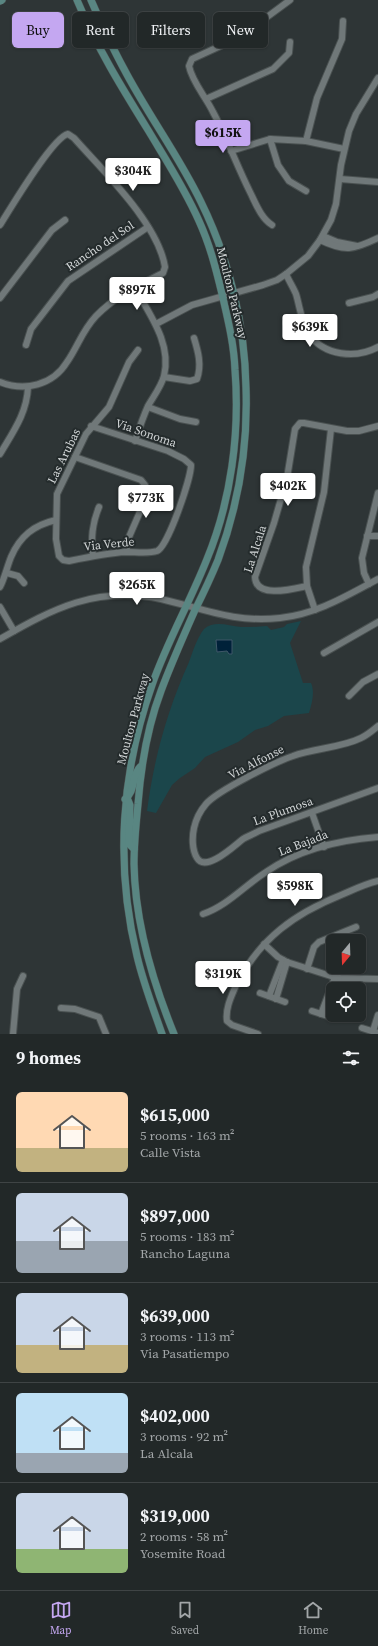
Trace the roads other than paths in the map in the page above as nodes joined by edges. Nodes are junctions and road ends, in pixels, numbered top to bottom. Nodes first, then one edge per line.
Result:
1 (76, 0) edge
2 (91, 0) edge
3 (290, 0) edge
4 (343, 21) dead end
5 (290, 42) dead end
6 (378, 78) edge
7 (206, 99) junction
8 (270, 139) junction
9 (306, 141) junction
10 (344, 149) junction
11 (231, 150) junction
12 (340, 179) junction
13 (378, 182) edge
14 (306, 191) dead end
15 (65, 220) dead end
16 (0, 225) edge
17 (272, 225) dead end
18 (148, 227) junction
19 (321, 238) junction
20 (378, 238) edge
21 (286, 274) junction
22 (135, 288) junction
23 (232, 292) junction
24 (378, 294) edge
25 (222, 295) junction
26 (0, 298) edge
27 (349, 303) dead end
28 (302, 319) junction
29 (286, 323) dead end
30 (156, 324) junction
31 (194, 338) dead end
32 (26, 345) dead end
33 (378, 347) edge
34 (138, 350) dead end
35 (164, 377) junction
36 (0, 382) edge
37 (28, 387) junction
38 (148, 407) junction
39 (196, 422) dead end
40 (91, 426) junction
41 (378, 426) edge
42 (331, 429) junction
43 (135, 441) junction
44 (0, 454) edge
45 (75, 458) junction
46 (378, 493) edge
47 (99, 507) dead end
48 (56, 520) junction
49 (367, 536) junction
50 (378, 536) edge
51 (158, 551) joint
52 (126, 552) junction
53 (93, 556) junction
54 (62, 560) joint
55 (7, 573) junction
56 (378, 579) edge
57 (24, 583) dead end
58 (369, 584) junction
59 (0, 586) edge
60 (307, 586) junction
61 (186, 606) junction
62 (0, 607) edge
63 (196, 609) junction
64 (315, 610) junction
65 (378, 622) edge
66 (14, 631) junction
67 (0, 639) edge
68 (324, 653) dead end
69 (378, 674) edge
70 (349, 696) dead end
71 (378, 726) edge
72 (141, 766) junction
73 (378, 788) edge
74 (125, 799) junction
75 (312, 813) junction
76 (378, 837) edge
77 (324, 847) junction
78 (134, 849) junction
79 (200, 861) joint
80 (378, 881) edge
81 (203, 914) dead end
82 (356, 927) dead end
83 (264, 944) junction
84 (285, 961) junction
85 (307, 969) junction
86 (23, 976) dead end
87 (142, 976) junction
88 (280, 978) junction
89 (337, 978) junction
90 (378, 978) edge
91 (336, 982) edge
92 (260, 993) dead end
93 (269, 996) junction
94 (276, 999) junction
95 (286, 1002) dead end
96 (326, 1004) edge
97 (61, 1008) dead end
98 (165, 1011) junction
99 (312, 1011) dead end
100 (321, 1014) junction
101 (326, 1015) edge
102 (378, 1015) edge
103 (362, 1028) dead end
104 (375, 1032) edge
105 (13, 1034) edge
106 (106, 1034) edge
107 (162, 1034) edge
108 (174, 1034) edge
109 (258, 1034) edge

1 - 25 main road, Moulton Parkway
2 - 23 main road, Moulton Parkway
3 - 7 street
4 - 9 street
5 - 7 street
6 - 10 street
7 - 11 street
8 - 9 street
8 - 11 street
8 - 14 street
9 - 10 street
10 - 12 street
11 - 17 street
12 - 13 street
12 - 19 street
15 - 26 street
16 - 18 street
18 - 22 street
18 - 32 street, Rancho del Sol
19 - 20 street
19 - 21 street
21 - 23 street
21 - 28 street
22 - 30 street
22 - 37 street
23 - 25 street
23 - 63 main road, Moulton Parkway
24 - 27 street
25 - 30 street
25 - 61 main road, Moulton Parkway
28 - 29 street
28 - 33 street
30 - 35 street
31 - 35 street
34 - 40 street, Las Arubas
35 - 38 street
36 - 37 street
37 - 44 street
38 - 39 street
38 - 43 street
40 - 43 street, Via Sonoma
40 - 45 street, Las Arubas
41 - 42 street
42 - 60 street
42 - 60 street, La Alcala
43 - 51 street, Via Sonoma
45 - 48 street, Las Arubas
45 - 52 street
46 - 49 street
47 - 53 street
48 - 54 street, Las Arubas
48 - 55 street
49 - 50 street
49 - 58 street
51 - 52 street, Via Verde
52 - 53 street, Via Verde
53 - 54 street, Via Verde
55 - 57 street
55 - 59 street
56 - 58 street
58 - 64 street
60 - 64 street
61 - 63 street
61 - 66 street
61 - 74 main road, Moulton Parkway
62 - 66 street
63 - 64 street
63 - 72 main road, Moulton Parkway
65 - 68 street
66 - 67 street
69 - 70 street
71 - 79 street, Via Alfonse
72 - 74 main road
72 - 78 main road, Moulton Parkway
73 - 75 street, La Plumosa
74 - 78 main road
74 - 87 main road, Moulton Parkway
75 - 77 street
75 - 79 street, La Plumosa
76 - 77 street, La Bajada
77 - 81 street, La Bajada
78 - 98 main road, Moulton Parkway
80 - 83 street
82 - 85 street
83 - 84 street
83 - 109 street
84 - 85 street
84 - 88 street
85 - 89 street
86 - 105 street
87 - 98 main road
87 - 107 main road, Moulton Parkway
88 - 93 street
88 - 94 street
89 - 90 street
89 - 91 street
92 - 93 street
93 - 94 street
94 - 95 street
96 - 100 street
97 - 106 street
98 - 108 main road, Moulton Parkway
99 - 100 street
100 - 101 street
102 - 104 street
103 - 104 street

